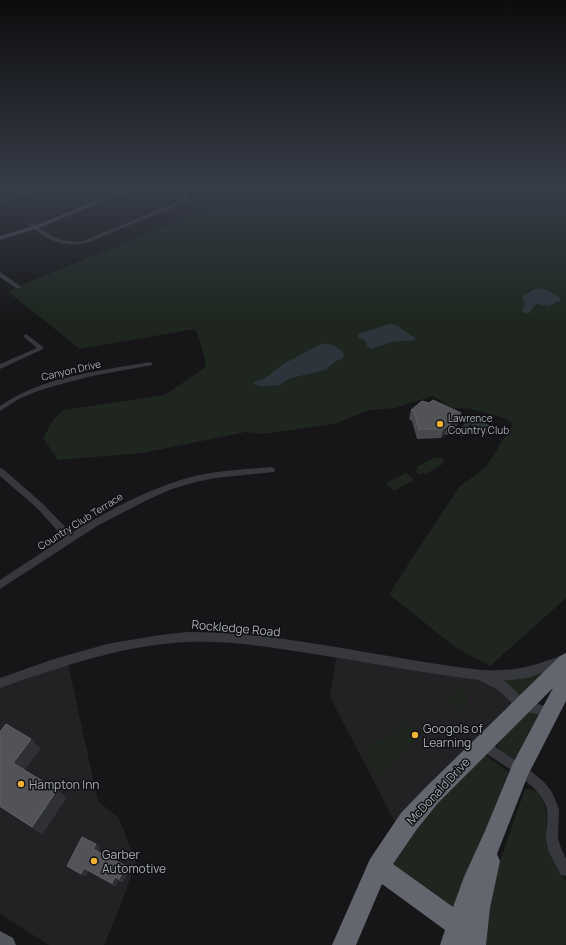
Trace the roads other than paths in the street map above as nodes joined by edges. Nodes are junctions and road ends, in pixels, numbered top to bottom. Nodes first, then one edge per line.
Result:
1 (16, 232) edge
2 (43, 232) edge
3 (108, 232) edge
4 (0, 238) edge
5 (0, 274) edge
6 (18, 287) dead end
7 (26, 336) dead end
8 (150, 364) dead end
9 (0, 367) edge
10 (0, 409) edge
11 (271, 470) dead end
12 (0, 471) edge
13 (71, 539) junction
14 (0, 586) edge
15 (566, 660) edge
16 (475, 674) junction
17 (0, 683) edge
18 (566, 683) edge
19 (523, 706) junction
20 (549, 712) junction
21 (483, 745) junction
22 (520, 770) junction
23 (493, 838) junction
24 (378, 867) junction
25 (566, 870) edge
26 (455, 935) edge
27 (0, 941) edge
28 (6, 945) edge
29 (344, 945) edge
30 (474, 945) edge

1 - 4 street
2 - 3 street
5 - 6 street
7 - 9 street
8 - 10 street, Canyon Drive
11 - 13 street, Country Club Terrace
12 - 13 street
13 - 14 street, Country Club Terrace
15 - 16 street
15 - 19 highway, McDonald Drive
16 - 17 street, Rockledge Road
16 - 19 street
18 - 20 highway
19 - 20 street
19 - 21 highway, McDonald Drive
20 - 22 highway
21 - 22 street
21 - 24 highway, McDonald Drive
22 - 23 highway
22 - 25 street
23 - 26 highway
23 - 30 highway
24 - 26 highway
24 - 29 highway, McDonald Drive
27 - 28 main road

